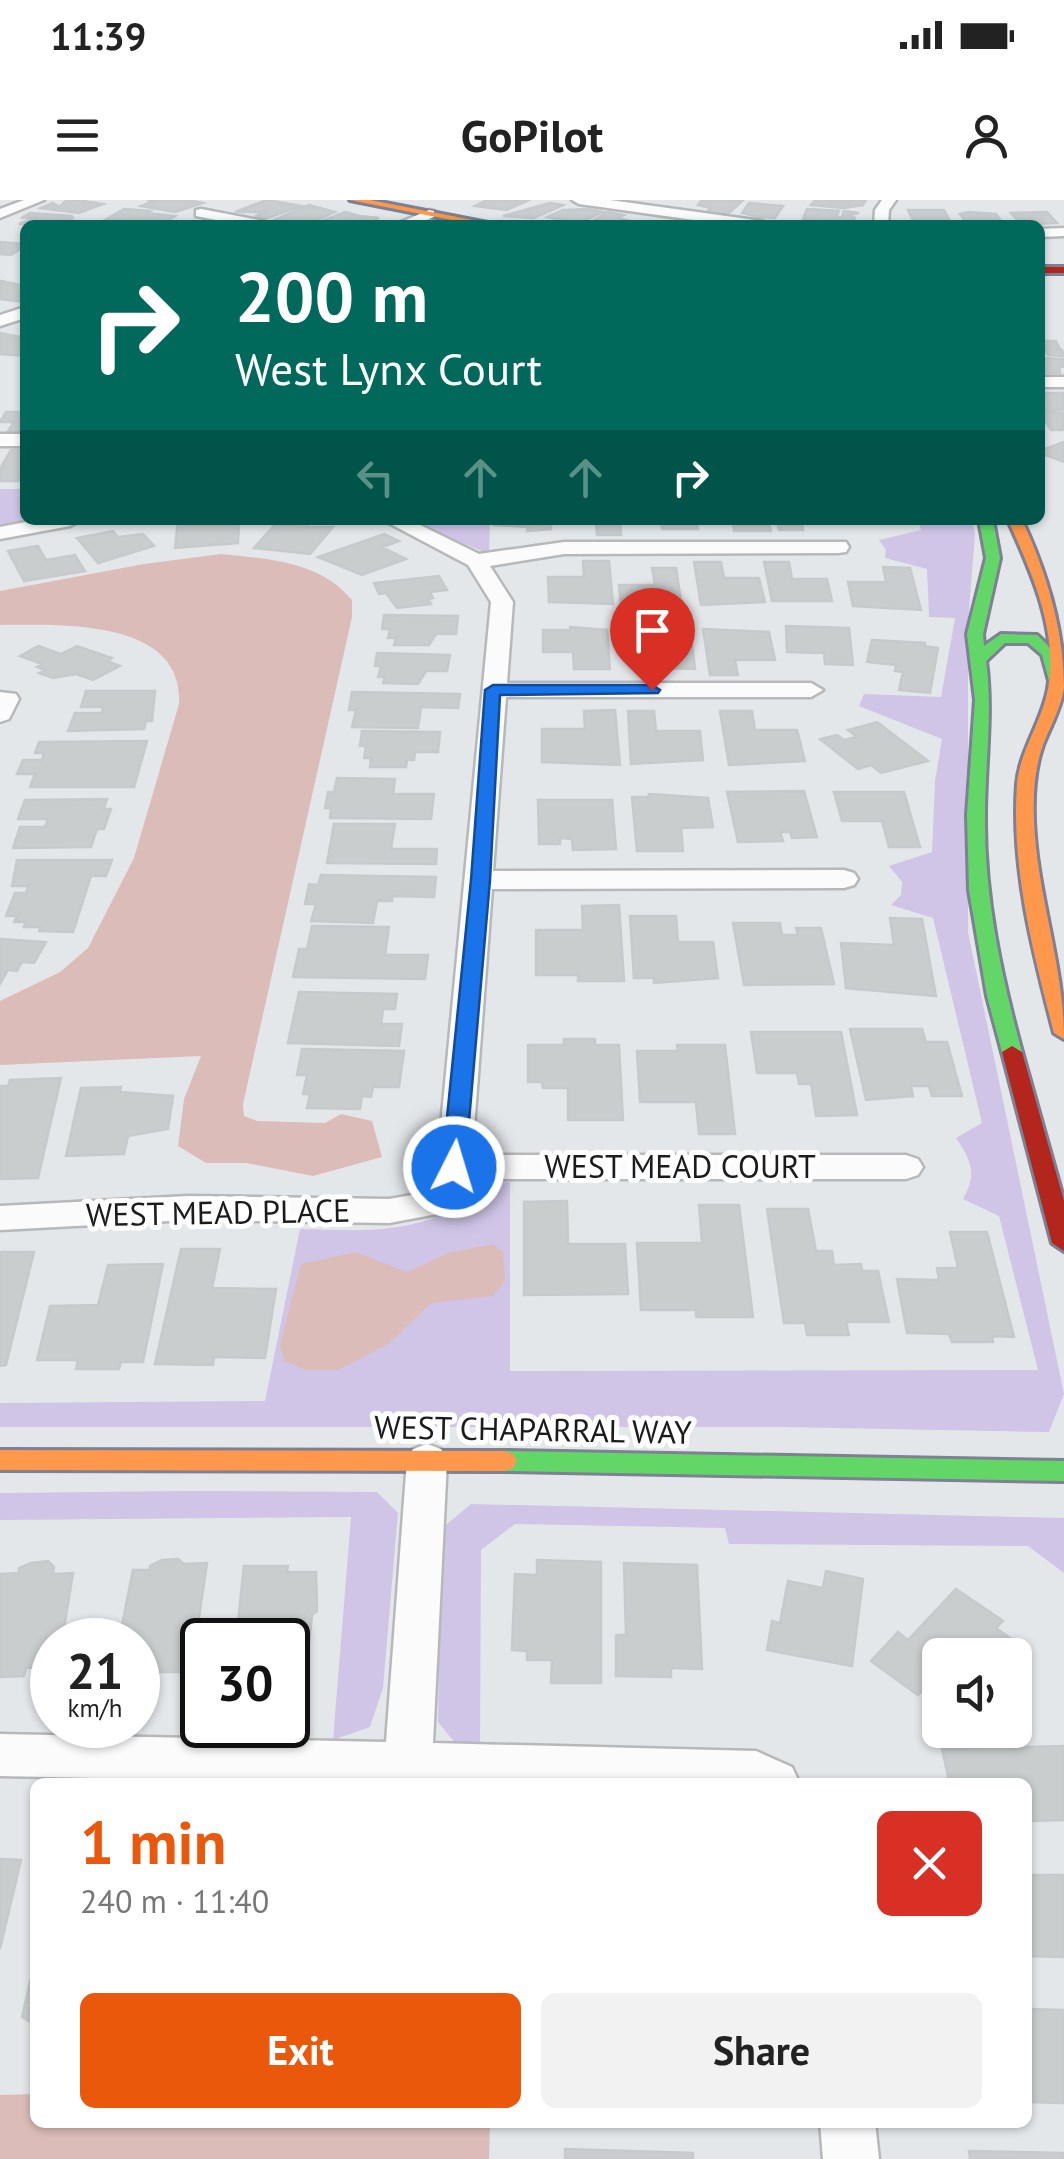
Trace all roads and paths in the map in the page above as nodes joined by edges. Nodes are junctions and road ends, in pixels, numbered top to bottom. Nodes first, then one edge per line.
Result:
1 (37, 200) edge
2 (235, 200) edge
3 (355, 200) edge
4 (579, 200) edge
5 (201, 213) junction
6 (0, 214) edge
7 (429, 214) junction
8 (189, 220) edge
9 (238, 220) edge
10 (414, 220) edge
11 (464, 220) edge
12 (725, 220) edge
13 (43, 525) edge
14 (404, 525) edge
15 (987, 525) edge
16 (1018, 525) edge
17 (0, 533) edge
18 (838, 547) dead end
19 (476, 561) junction
20 (978, 660) junction
21 (1057, 685) junction
22 (493, 690) junction
23 (811, 690) dead end
24 (844, 879) dead end
25 (481, 880) junction
26 (1064, 1033) edge
27 (454, 1167) junction
28 (906, 1167) dead end
29 (0, 1218) edge
30 (1064, 1243) edge
31 (0, 1460) edge
32 (427, 1460) junction
33 (1064, 1471) edge
34 (0, 1755) edge
35 (408, 1763) junction
36 (767, 1778) edge
37 (848, 2128) edge
38 (851, 2159) edge

1 - 6 street
2 - 5 street
3 - 7 street
4 - 12 street
5 - 8 street
5 - 9 street
7 - 10 street
7 - 11 street
13 - 17 street
14 - 19 street
15 - 20 street
16 - 21 street
18 - 19 street
19 - 22 street
20 - 21 street
20 - 30 street
21 - 26 street
22 - 23 street
22 - 25 street
24 - 25 street
25 - 27 street
27 - 28 street, WEST MEAD COURT
27 - 29 street, WEST MEAD PLACE
31 - 32 street, WEST CHAPARRAL WAY
32 - 33 street, WEST CHAPARRAL WAY
32 - 35 street
34 - 35 street
35 - 36 street
37 - 38 street

